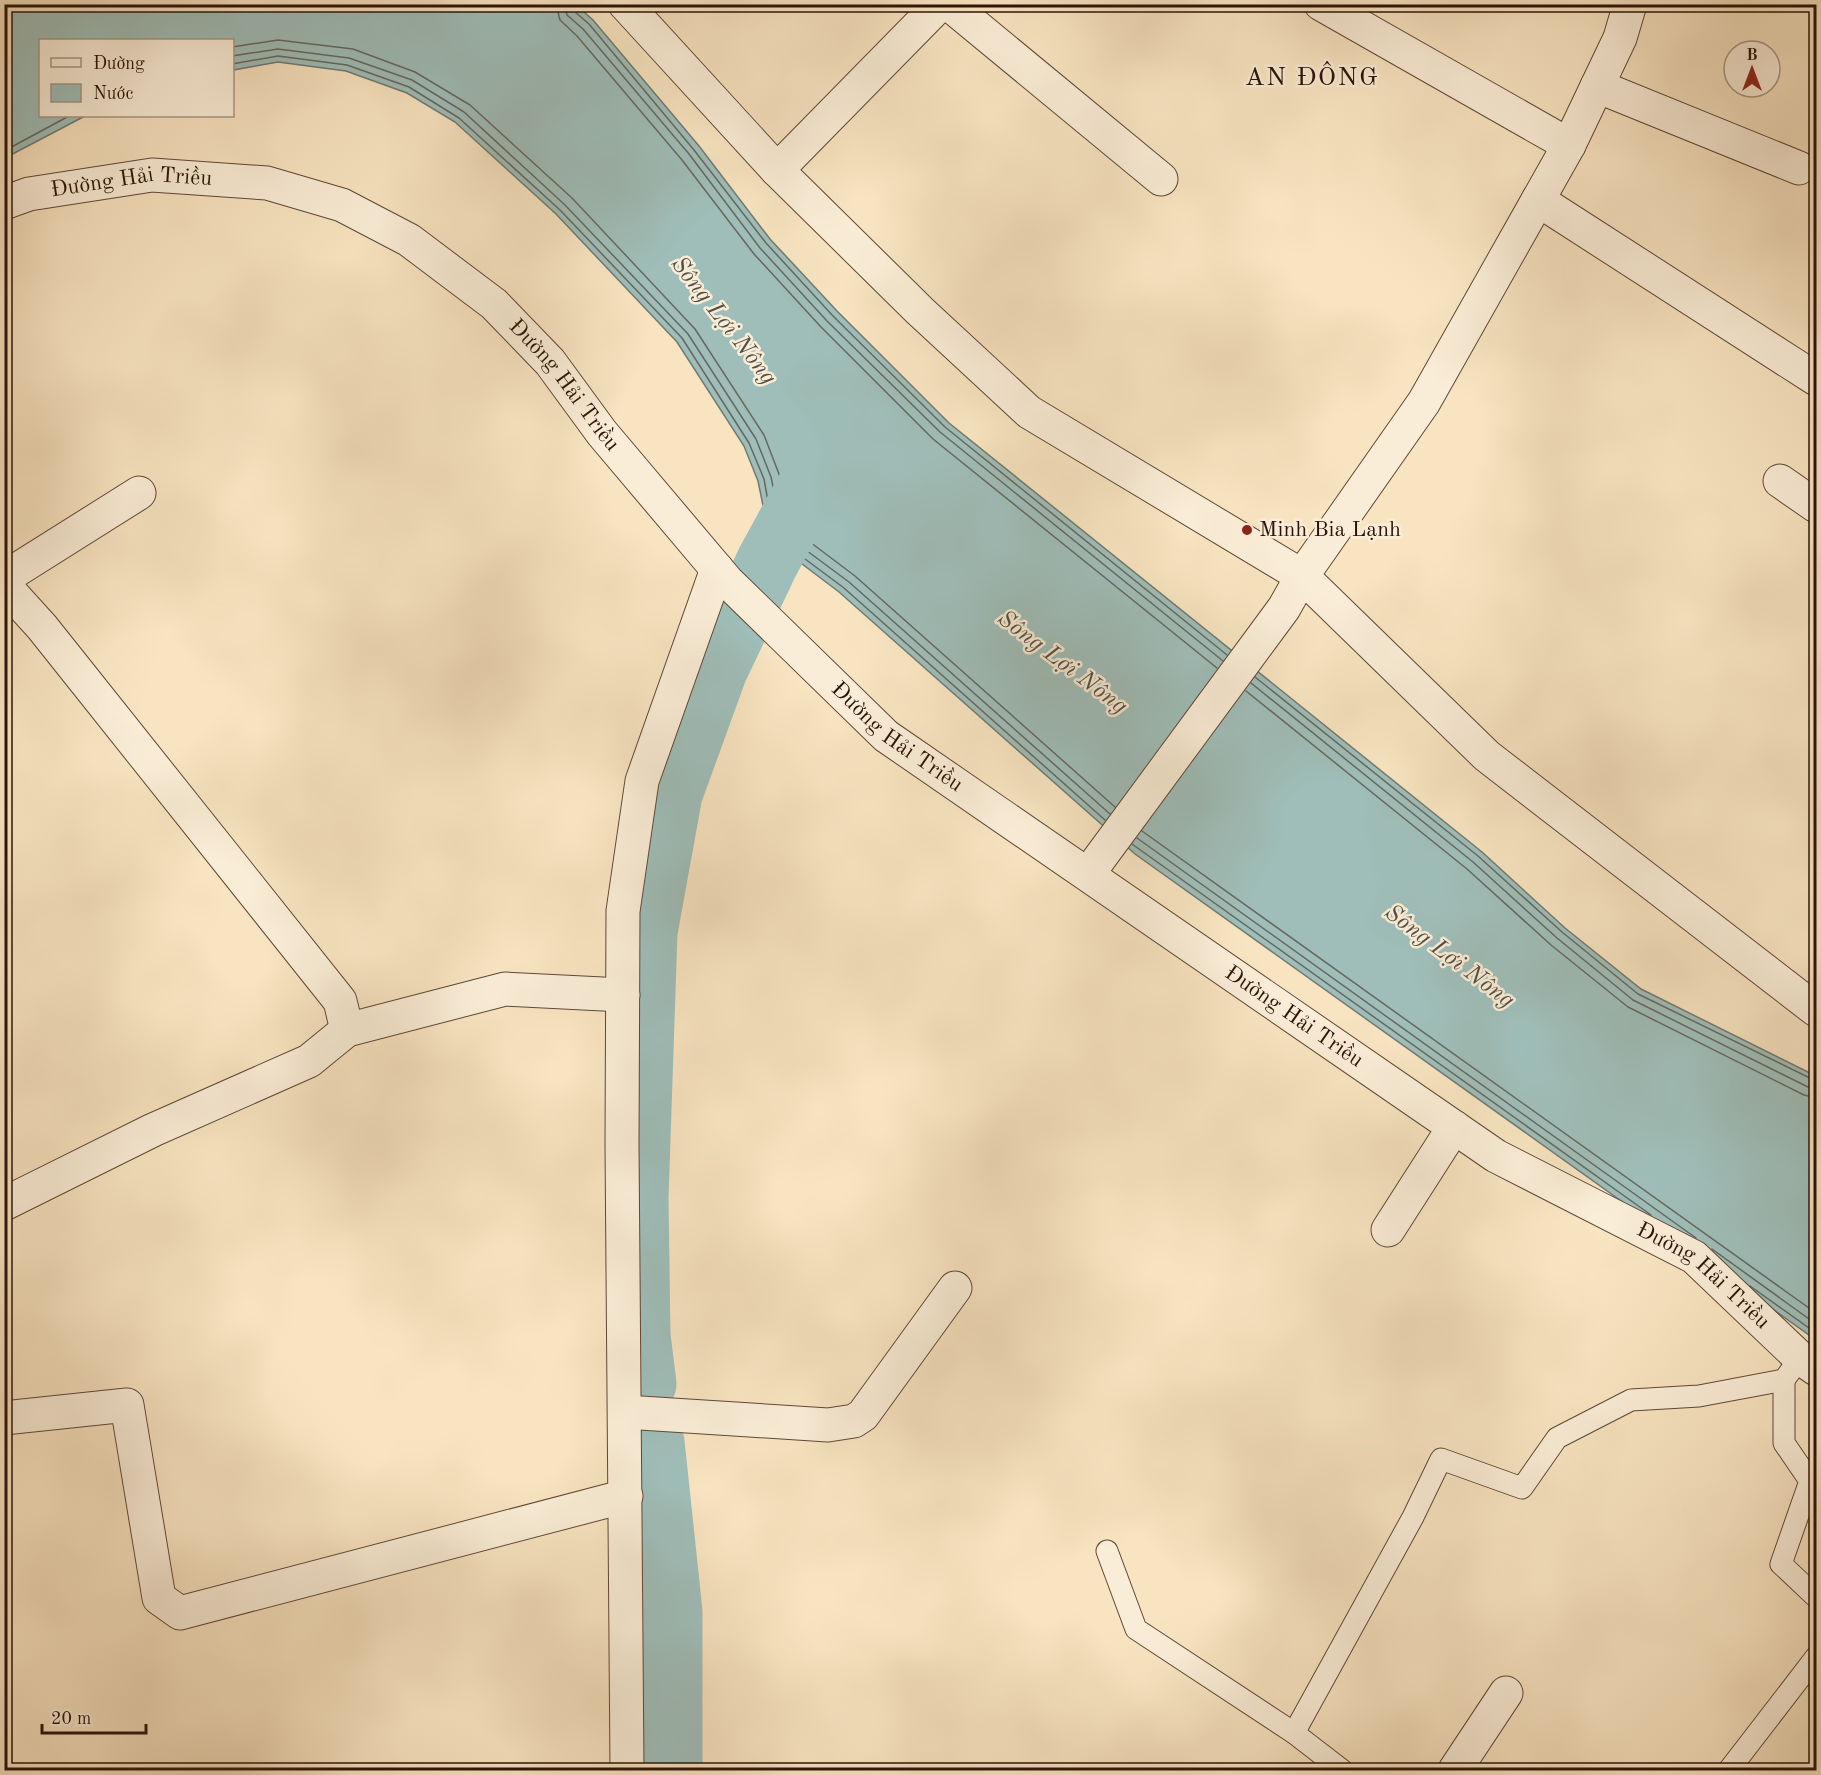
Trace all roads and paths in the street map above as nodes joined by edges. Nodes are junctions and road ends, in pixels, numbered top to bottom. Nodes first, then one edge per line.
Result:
1 (625, 4) edge
2 (940, 4) edge
3 (949, 4) edge
4 (1321, 4) edge
5 (1630, 4) edge
6 (1597, 86) junction
7 (1569, 145) junction
8 (1799, 168) dead end
9 (777, 170) junction
10 (1161, 179) dead end
11 (1538, 200) junction
12 (4, 202) edge
13 (1816, 379) edge
14 (1780, 482) dead end
15 (139, 493) dead end
16 (1816, 506) edge
17 (722, 575) junction
18 (1302, 576) junction
19 (4, 578) edge
20 (4, 585) edge
21 (1088, 874) junction
22 (623, 995) junction
23 (1816, 1010) edge
24 (347, 1030) junction
25 (1454, 1127) junction
26 (4, 1204) edge
27 (1388, 1230) dead end
28 (955, 1288) dead end
29 (1800, 1369) edge
30 (625, 1412) junction
31 (4, 1418) edge
32 (626, 1496) junction
33 (1107, 1551) dead end
34 (1816, 1597) edge
35 (1816, 1657) edge
36 (1506, 1693) dead end
37 (1294, 1733) junction
38 (627, 1770) edge
39 (1342, 1770) edge
40 (1455, 1770) edge
41 (1729, 1770) edge

1 - 9 street
2 - 9 street
3 - 10 street
4 - 7 street
5 - 6 street
6 - 7 street
6 - 8 street
7 - 11 street
9 - 18 street
11 - 13 street
11 - 18 street
12 - 17 street, Đường Hải Triều
14 - 16 street
15 - 19 street
17 - 21 street, Đường Hải Triều
17 - 22 street
18 - 21 street
18 - 23 street
20 - 24 street
21 - 25 street, Đường Hải Triều
22 - 24 street
22 - 30 street
24 - 26 street
25 - 27 street
25 - 29 street, Đường Hải Triều
28 - 30 street
29 - 34 lane
29 - 37 lane
30 - 32 street
31 - 32 street
32 - 38 street
33 - 37 lane
35 - 41 lane
36 - 40 street
37 - 39 lane

